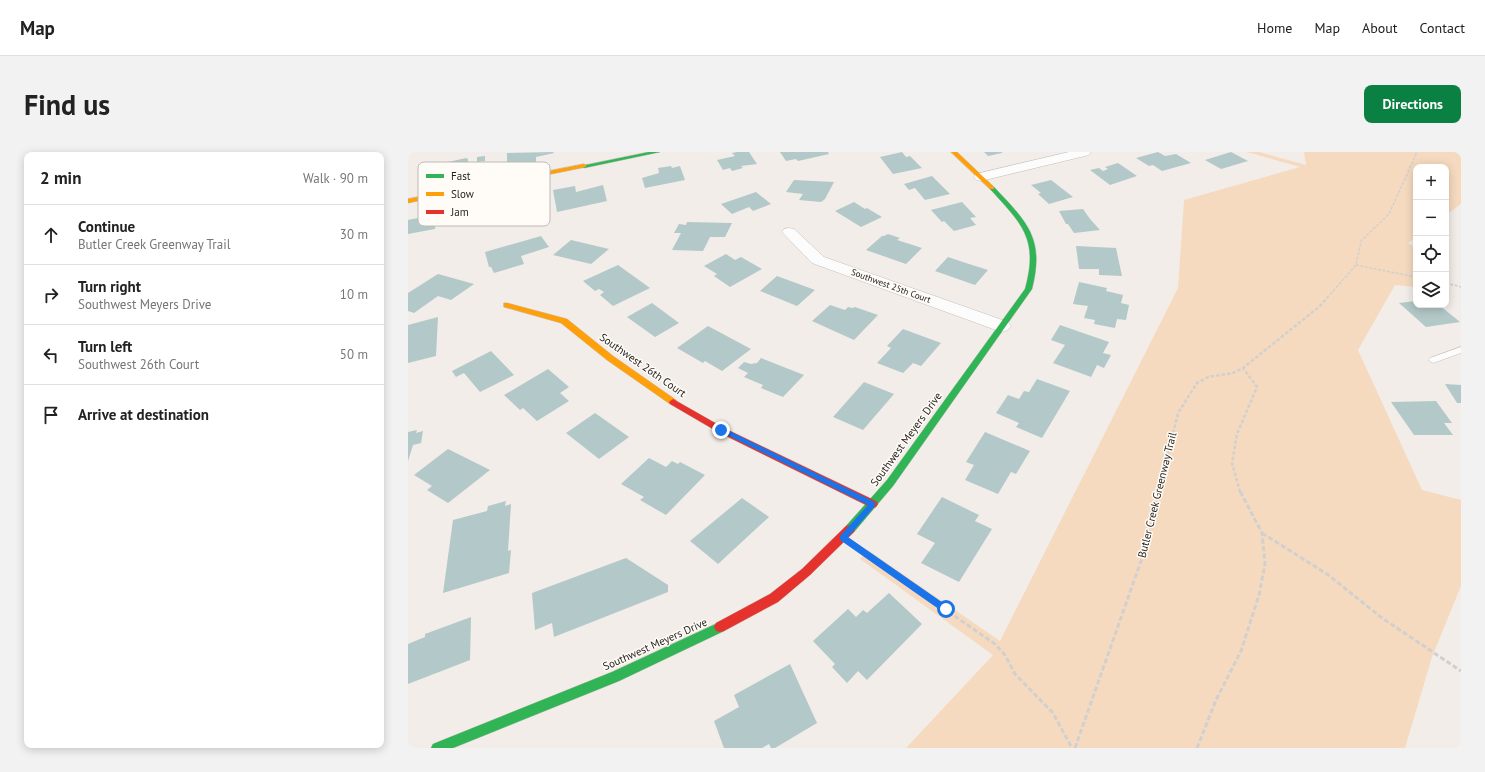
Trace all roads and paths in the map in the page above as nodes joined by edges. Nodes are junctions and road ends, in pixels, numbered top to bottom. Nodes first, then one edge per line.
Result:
1 (657, 152) edge
2 (954, 152) edge
3 (1085, 152) edge
4 (1417, 152) edge
5 (550, 173) edge
6 (981, 177) junction
7 (418, 199) edge
8 (408, 201) edge
9 (789, 232) dead end
10 (1356, 265) junction
11 (1413, 276) edge
12 (1449, 284) edge
13 (1461, 287) edge
14 (507, 305) dead end
15 (1002, 326) junction
16 (1461, 350) edge
17 (1432, 360) dead end
18 (1243, 368) junction
19 (873, 504) junction
20 (1262, 533) junction
21 (842, 538) junction
22 (1461, 671) edge
23 (437, 748) edge
24 (1073, 748) edge
25 (1197, 748) edge

1 - 5 street
2 - 6 street, Southwest Meyers Drive
3 - 6 street
4 - 10 path, Butler Creek Greenway Trail
6 - 15 street, Southwest Meyers Drive
7 - 8 street
9 - 15 street, Southwest 25th Court
10 - 11 path
10 - 18 path, Butler Creek Greenway Trail
12 - 13 path
14 - 19 street, Southwest 26th Court
15 - 19 street, Southwest Meyers Drive
16 - 17 lane
18 - 20 path
18 - 24 path, Butler Creek Greenway Trail
19 - 21 street, Southwest Meyers Drive
20 - 22 path
20 - 25 path
21 - 23 street, Southwest Meyers Drive
21 - 24 path, Butler Creek Greenway Trail

